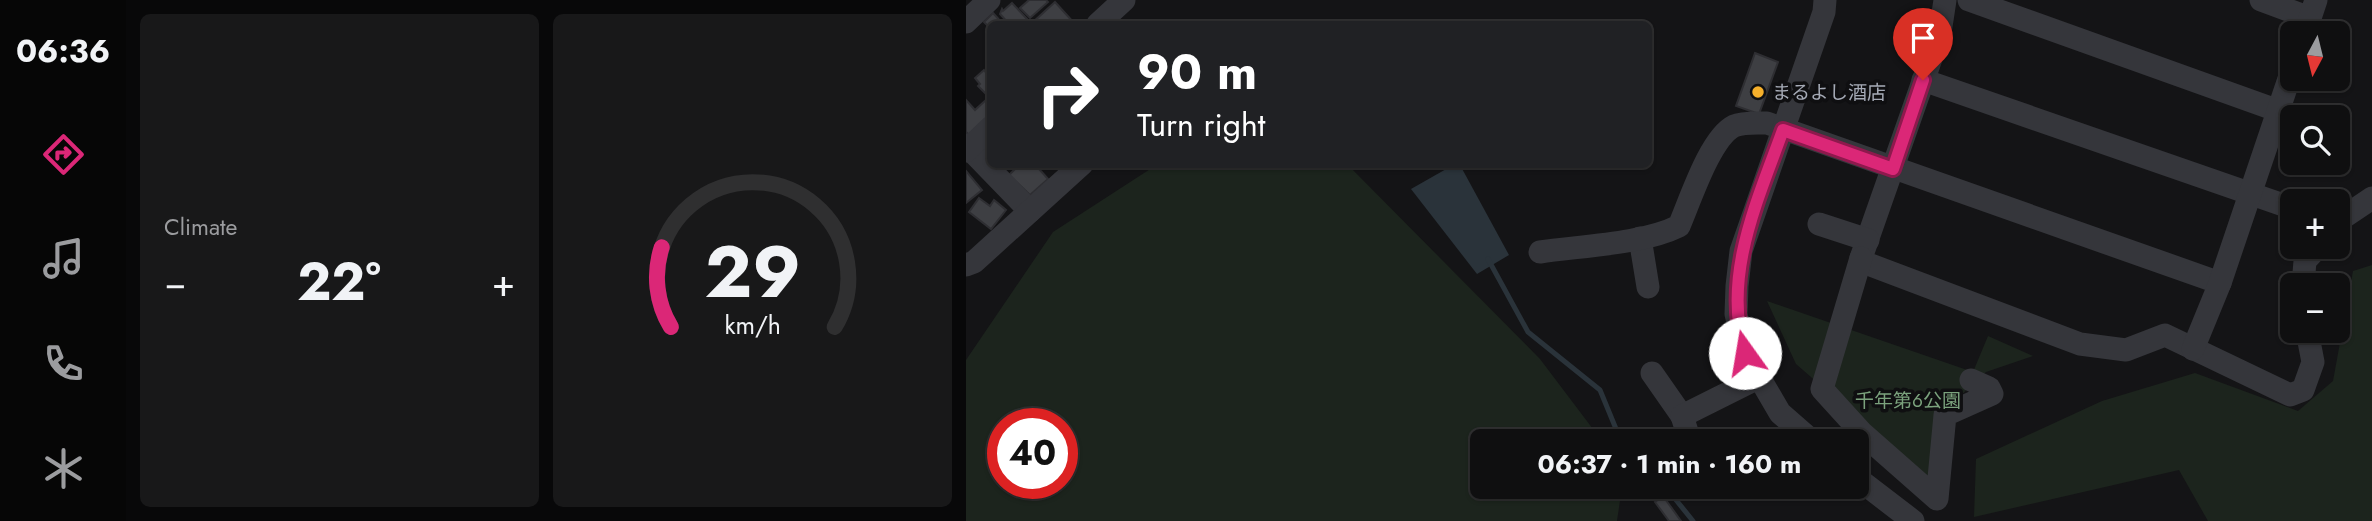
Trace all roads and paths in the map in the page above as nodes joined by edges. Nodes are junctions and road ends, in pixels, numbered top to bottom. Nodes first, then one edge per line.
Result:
1 (989, 0) edge
2 (1124, 0) edge
3 (1825, 0) edge
4 (1945, 0) edge
5 (1969, 0) edge
6 (2261, 0) edge
7 (1101, 17) edge
8 (2311, 17) edge
9 (966, 22) edge
10 (1923, 80) junction
11 (2286, 91) edge
12 (2279, 111) junction
13 (1783, 130) junction
14 (987, 131) edge
15 (967, 148) edge
16 (1078, 168) edge
17 (1893, 169) junction
18 (2250, 192) junction
19 (2372, 198) edge
20 (2280, 203) edge
21 (1030, 211) junction
22 (2350, 213) edge
23 (1819, 224) dead end
24 (1640, 238) junction
25 (1864, 249) junction
26 (1540, 252) dead end
27 (966, 265) edge
28 (2220, 283) junction
29 (1648, 287) dead end
30 (2309, 343) edge
31 (2193, 349) junction
32 (1653, 373) dead end
33 (1758, 378) junction
34 (1971, 380) dead end
35 (1682, 416) junction
36 (1686, 429) edge
37 (1798, 429) edge
38 (1869, 487) edge
39 (1913, 521) edge

1 - 9 street
2 - 7 street
3 - 13 street
4 - 10 street
5 - 12 street
6 - 8 street
10 - 17 street
10 - 18 street
11 - 12 street
12 - 18 street
13 - 17 street
13 - 24 street
13 - 33 street
14 - 15 street
15 - 21 street
16 - 21 street
17 - 25 street
17 - 28 street
18 - 20 street
18 - 28 street
19 - 22 street
21 - 27 street
23 - 25 street
24 - 26 street
24 - 29 street
25 - 31 street
25 - 34 street
28 - 31 street
30 - 31 street
32 - 35 street
33 - 35 street
33 - 37 street
35 - 36 street
38 - 39 street

